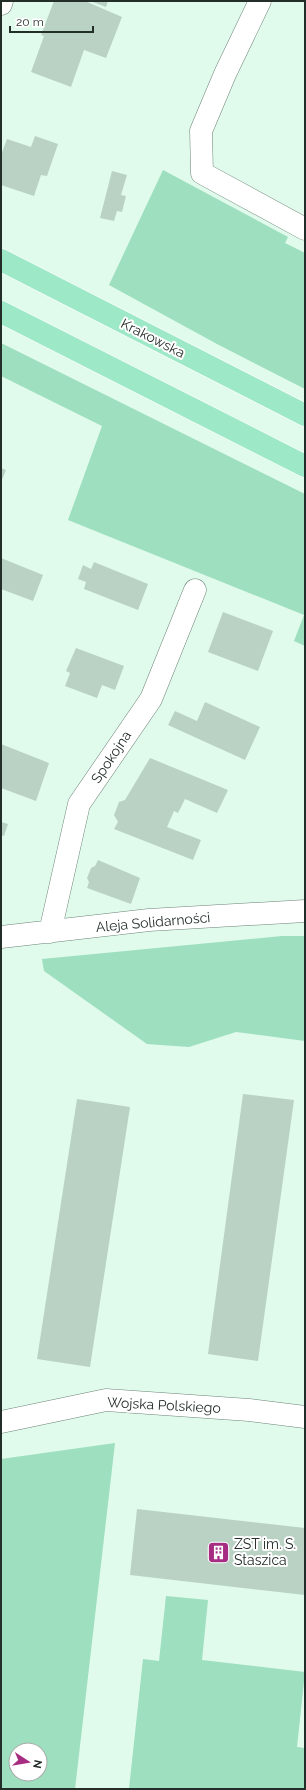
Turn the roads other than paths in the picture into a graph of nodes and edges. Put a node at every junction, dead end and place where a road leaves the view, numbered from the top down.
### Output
1 (2, 1) edge
2 (260, 1) edge
3 (1, 4) edge
4 (305, 229) edge
5 (1, 260) edge
6 (1, 312) edge
7 (305, 415) edge
8 (305, 466) edge
9 (195, 590) dead end
10 (305, 911) edge
11 (50, 932) junction
12 (1, 937) edge
13 (305, 1417) edge
14 (1, 1422) edge

1 - 3 street
2 - 4 street
5 - 7 main road, Krakowska
6 - 8 main road
9 - 11 street, Spokojna
10 - 11 street, Aleja Solidarności
11 - 12 street, Aleja Solidarności
13 - 14 street, Wojska Polskiego

